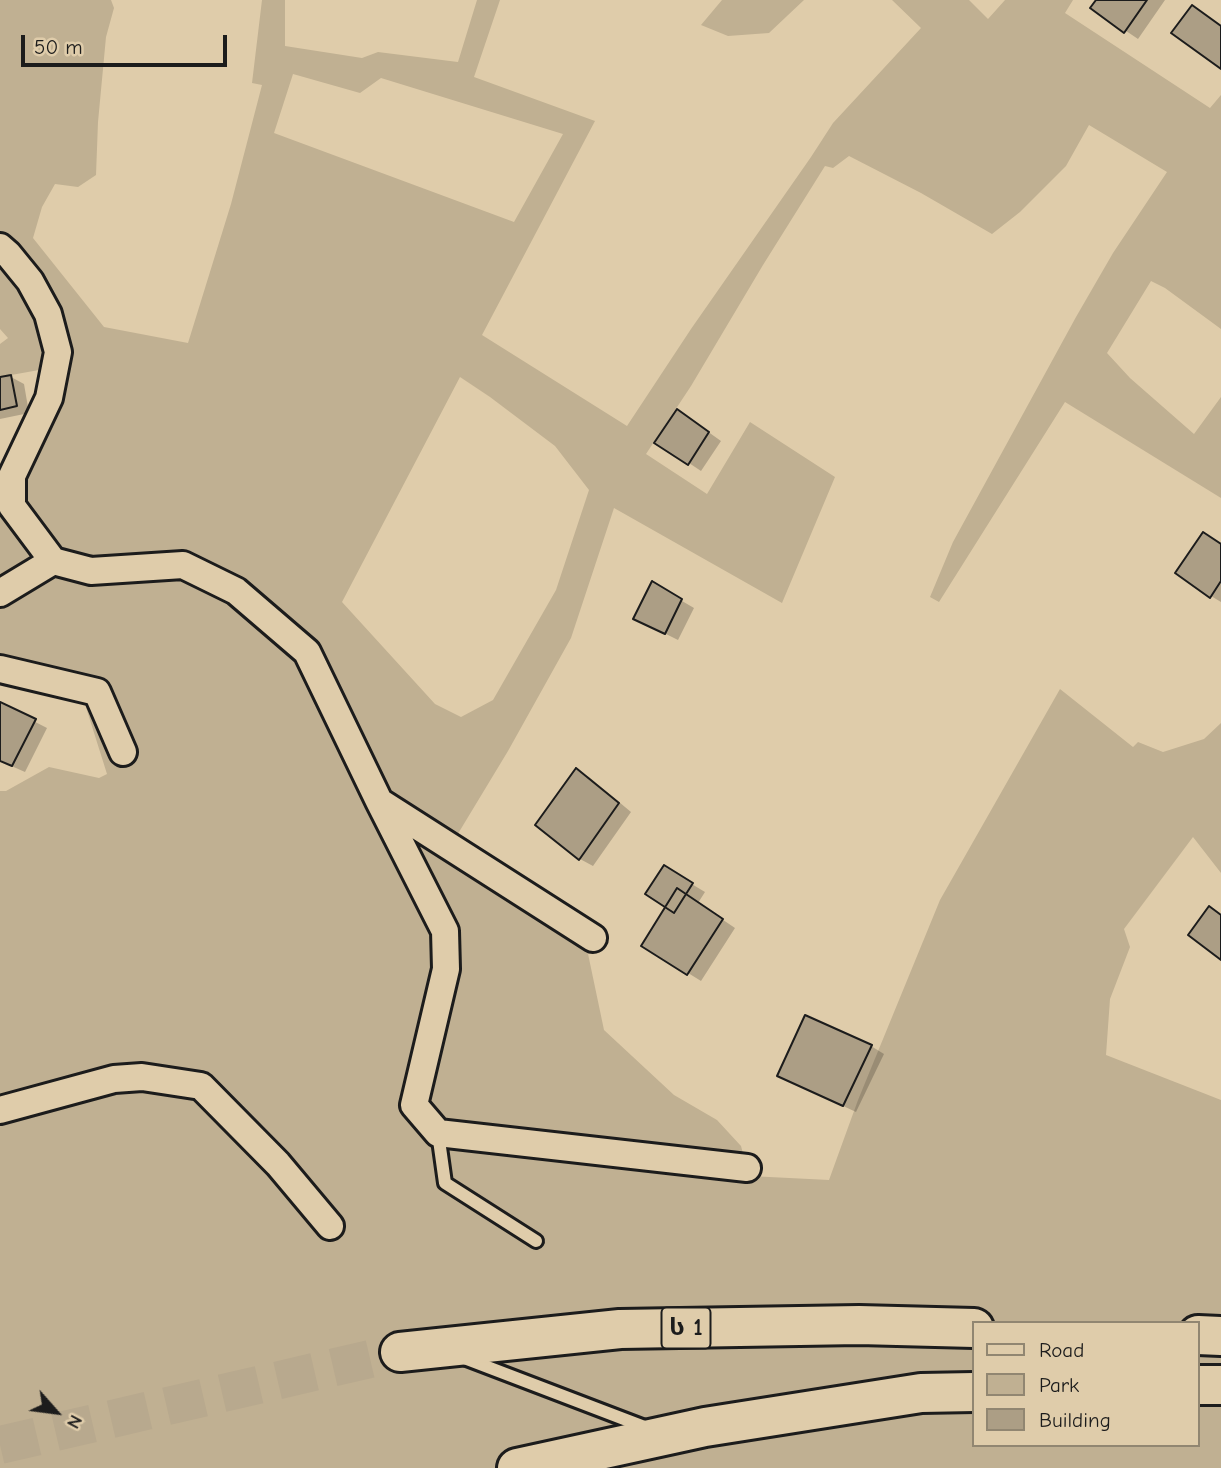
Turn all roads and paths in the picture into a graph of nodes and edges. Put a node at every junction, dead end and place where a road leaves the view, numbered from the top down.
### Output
1 (0, 247) edge
2 (53, 561) junction
3 (0, 593) edge
4 (0, 669) edge
5 (123, 752) dead end
6 (379, 802) junction
7 (593, 938) dead end
8 (0, 1110) edge
9 (438, 1133) junction
10 (747, 1168) dead end
11 (330, 1226) dead end
12 (536, 1241) dead end
13 (972, 1328) edge
14 (1200, 1335) edge
15 (1221, 1336) edge
16 (438, 1348) junction
17 (400, 1352) tunnel mouth
18 (1200, 1385) edge
19 (1221, 1385) edge
20 (972, 1392) edge
21 (667, 1435) junction
22 (517, 1468) edge

1 - 2 street
2 - 3 street
2 - 6 street
4 - 5 street
6 - 7 street
6 - 9 street
8 - 11 street
9 - 10 street
9 - 12 lane
13 - 16 highway, ს 1
14 - 15 highway
16 - 17 highway, ს 1
16 - 21 lane
18 - 19 highway
20 - 21 highway
21 - 22 highway

